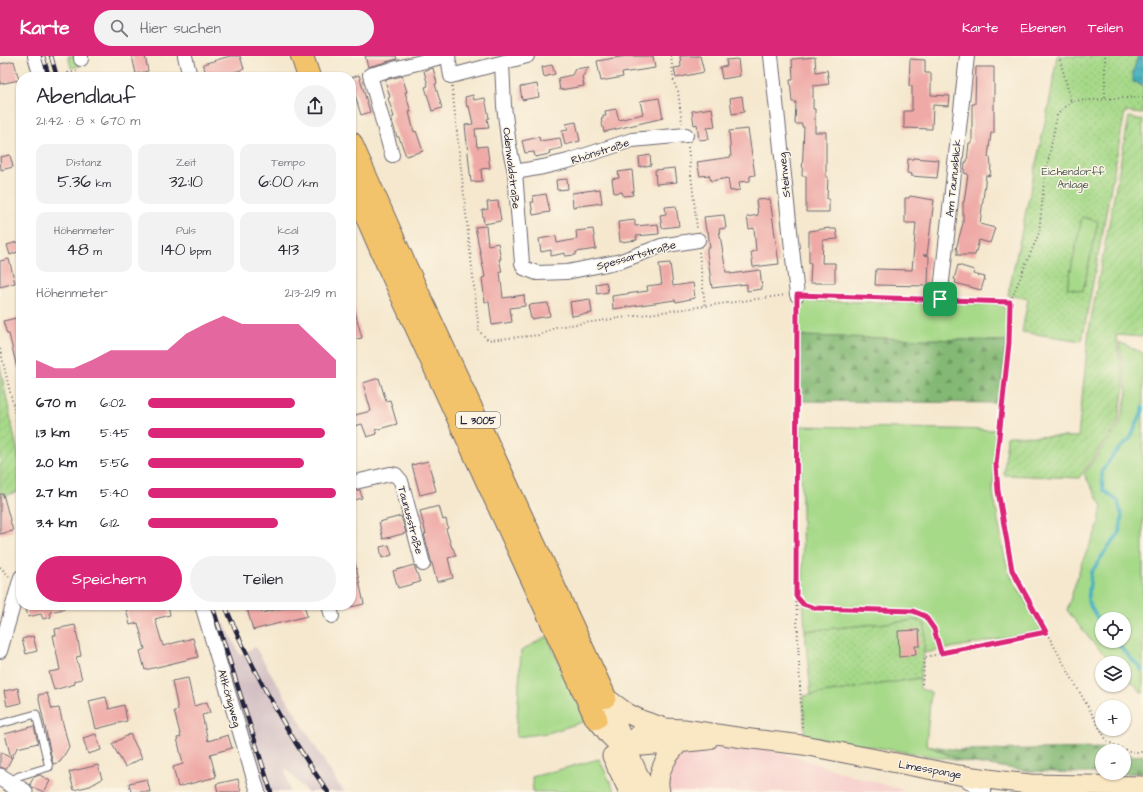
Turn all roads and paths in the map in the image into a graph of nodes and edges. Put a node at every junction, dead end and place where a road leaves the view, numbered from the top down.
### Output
1 (35, 56) edge
2 (185, 56) edge
3 (302, 56) edge
4 (317, 56) edge
5 (447, 56) edge
6 (527, 56) edge
7 (671, 56) edge
8 (771, 56) edge
9 (967, 56) edge
10 (1059, 56) edge
11 (1105, 56) edge
12 (502, 63) junction
13 (40, 72) edge
14 (189, 72) edge
15 (307, 72) edge
16 (323, 72) edge
17 (451, 76) junction
18 (1143, 97) edge
19 (1105, 100) junction
20 (1071, 101) junction
21 (686, 135) junction
22 (356, 154) edge
23 (392, 155) dead end
24 (515, 172) junction
25 (356, 192) edge
26 (698, 240) junction
27 (527, 270) joint
28 (797, 295) junction
29 (940, 299) junction
30 (1010, 302) junction
31 (705, 306) junction
32 (0, 349) edge
33 (16, 418) edge
34 (356, 482) edge
35 (423, 564) dead end
36 (16, 595) edge
37 (796, 596) junction
38 (203, 610) edge
39 (1046, 632) junction
40 (0, 651) edge
41 (941, 653) junction
42 (922, 684) dead end
43 (605, 697) junction
44 (596, 718) junction
45 (0, 724) edge
46 (665, 728) junction
47 (743, 738) junction
48 (680, 742) junction
49 (803, 745) junction
50 (625, 746) junction
51 (1143, 752) edge
52 (617, 768) junction
53 (959, 775) junction
54 (11, 784) edge
55 (1143, 786) edge
56 (1022, 788) edge
57 (258, 792) edge
58 (629, 792) edge
59 (646, 792) edge
60 (660, 792) edge
61 (984, 792) edge

1 - 13 street
2 - 14 street
3 - 15 highway
4 - 16 highway
5 - 17 street
5 - 23 street
6 - 12 street
7 - 21 path
8 - 28 street, Steinweg
9 - 29 street, Am Taunusblick
10 - 20 path
11 - 19 path
12 - 17 street
12 - 24 street, Odenwaldstraße
17 - 31 path
18 - 19 path
19 - 20 path
20 - 30 path
21 - 24 street, Rhönstraße
21 - 26 path
22 - 43 highway, L 3005
24 - 27 street, Odenwaldstraße
25 - 44 highway, L 3005
26 - 27 street, Spessartstraße
26 - 31 path
28 - 29 path
28 - 31 path
28 - 37 path
29 - 30 path
30 - 39 path
32 - 33 path
34 - 35 street, Taunusstraße
36 - 40 street
37 - 41 path
37 - 49 path
38 - 57 street, Altkönigweg
39 - 41 path
39 - 51 path
41 - 42 path
43 - 46 main road
43 - 50 main road, L 3005
44 - 50 main road
44 - 52 main road, L 3005
45 - 54 lane
46 - 47 main road
46 - 50 main road
47 - 48 main road
47 - 49 main road, Limesspange
48 - 50 main road
48 - 60 main road
49 - 53 main road, Limesspange
50 - 52 main road
50 - 59 main road, L 3005
52 - 58 main road, L 3005
53 - 56 main road, Limesspange
53 - 61 street
55 - 56 main road, Limesspange

